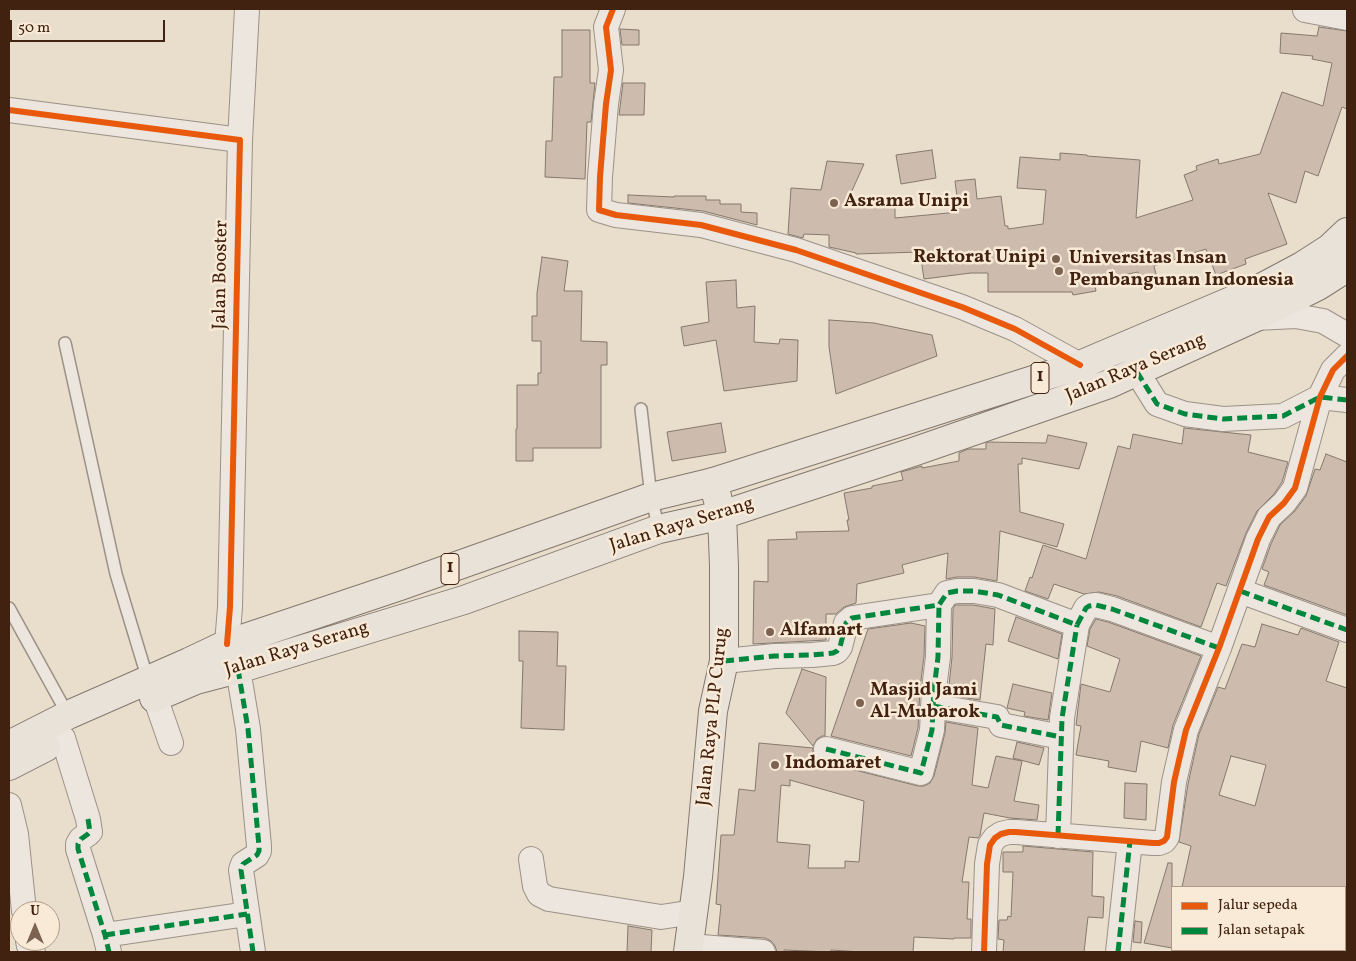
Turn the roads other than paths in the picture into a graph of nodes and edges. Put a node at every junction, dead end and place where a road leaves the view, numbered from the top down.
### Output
1 (247, 9) edge
2 (612, 9) edge
3 (1305, 10) edge
4 (1347, 18) edge
5 (9, 110) edge
6 (240, 140) junction
7 (1347, 232) edge
8 (1347, 265) edge
9 (1254, 318) junction
10 (1347, 334) edge
11 (65, 343) dead end
12 (1347, 356) edge
13 (1080, 365) junction
14 (1137, 372) junction
15 (1320, 396) junction
16 (1347, 400) edge
17 (642, 408) dead end
18 (713, 482) junction
19 (651, 496) junction
20 (722, 515) junction
21 (659, 529) junction
22 (1240, 591) junction
23 (939, 606) junction
24 (9, 608) edge
25 (230, 608) junction
26 (1078, 625) junction
27 (1347, 630) edge
28 (256, 634) junction
29 (227, 644) junction
30 (1219, 648) junction
31 (724, 661) junction
32 (238, 669) junction
33 (151, 689) junction
34 (933, 706) junction
35 (65, 727) junction
36 (1061, 737) junction
37 (171, 743) dead end
38 (9, 745) edge
39 (826, 749) dead end
40 (9, 766) edge
41 (9, 805) edge
42 (1058, 836) junction
43 (1130, 841) junction
44 (532, 859) dead end
45 (23, 901) edge
46 (694, 912) junction
47 (247, 914) junction
48 (107, 943) edge
49 (689, 949) edge
50 (253, 952) edge
51 (763, 952) edge
52 (984, 952) edge
53 (1118, 952) edge

1 - 6 street, Jalan Booster
2 - 13 street
3 - 4 street
5 - 6 street
6 - 25 street, Jalan Booster
7 - 13 main road, Jalan Raya Serang / 1
8 - 9 main road, Jalan Raya Serang / 1
9 - 10 street
9 - 14 main road, Jalan Raya Serang / 1
11 - 33 lane
12 - 15 street
13 - 18 main road, Jalan Raya Serang / 1
14 - 15 street
14 - 20 main road, Jalan Raya Serang / 1
15 - 16 street
15 - 22 street
17 - 19 lane
18 - 19 main road, Jalan Raya Serang / 1
18 - 20 main road, Jalan Raya PLP Curug
19 - 21 lane
19 - 28 main road, Jalan Raya Serang / 1
20 - 21 main road, Jalan Raya Serang / 1
20 - 31 main road, Jalan Raya PLP Curug
21 - 32 main road, Jalan Raya Serang / 1
22 - 27 street
22 - 30 street
23 - 26 street
23 - 31 street
23 - 34 street
24 - 35 lane
25 - 28 street
25 - 29 street, Jalan Booster
26 - 30 street
26 - 36 street
28 - 29 main road, Jalan Raya Serang / 1
29 - 33 main road, Jalan Raya Serang / 1
30 - 43 street
31 - 46 main road, Jalan Raya PLP Curug
32 - 33 main road, Jalan Raya Serang / 1
32 - 47 street
33 - 35 main road, Jalan Raya Serang / 1
33 - 37 street
34 - 36 street
34 - 39 street
35 - 38 main road, Jalan Raya Serang / 1
35 - 40 main road, Jalan Raya Serang / 1
35 - 48 street
36 - 42 street
41 - 45 street
42 - 43 street
42 - 52 street
43 - 53 street
44 - 46 street
46 - 49 main road, Jalan Raya PLP Curug
47 - 48 street
47 - 50 street
49 - 51 street

